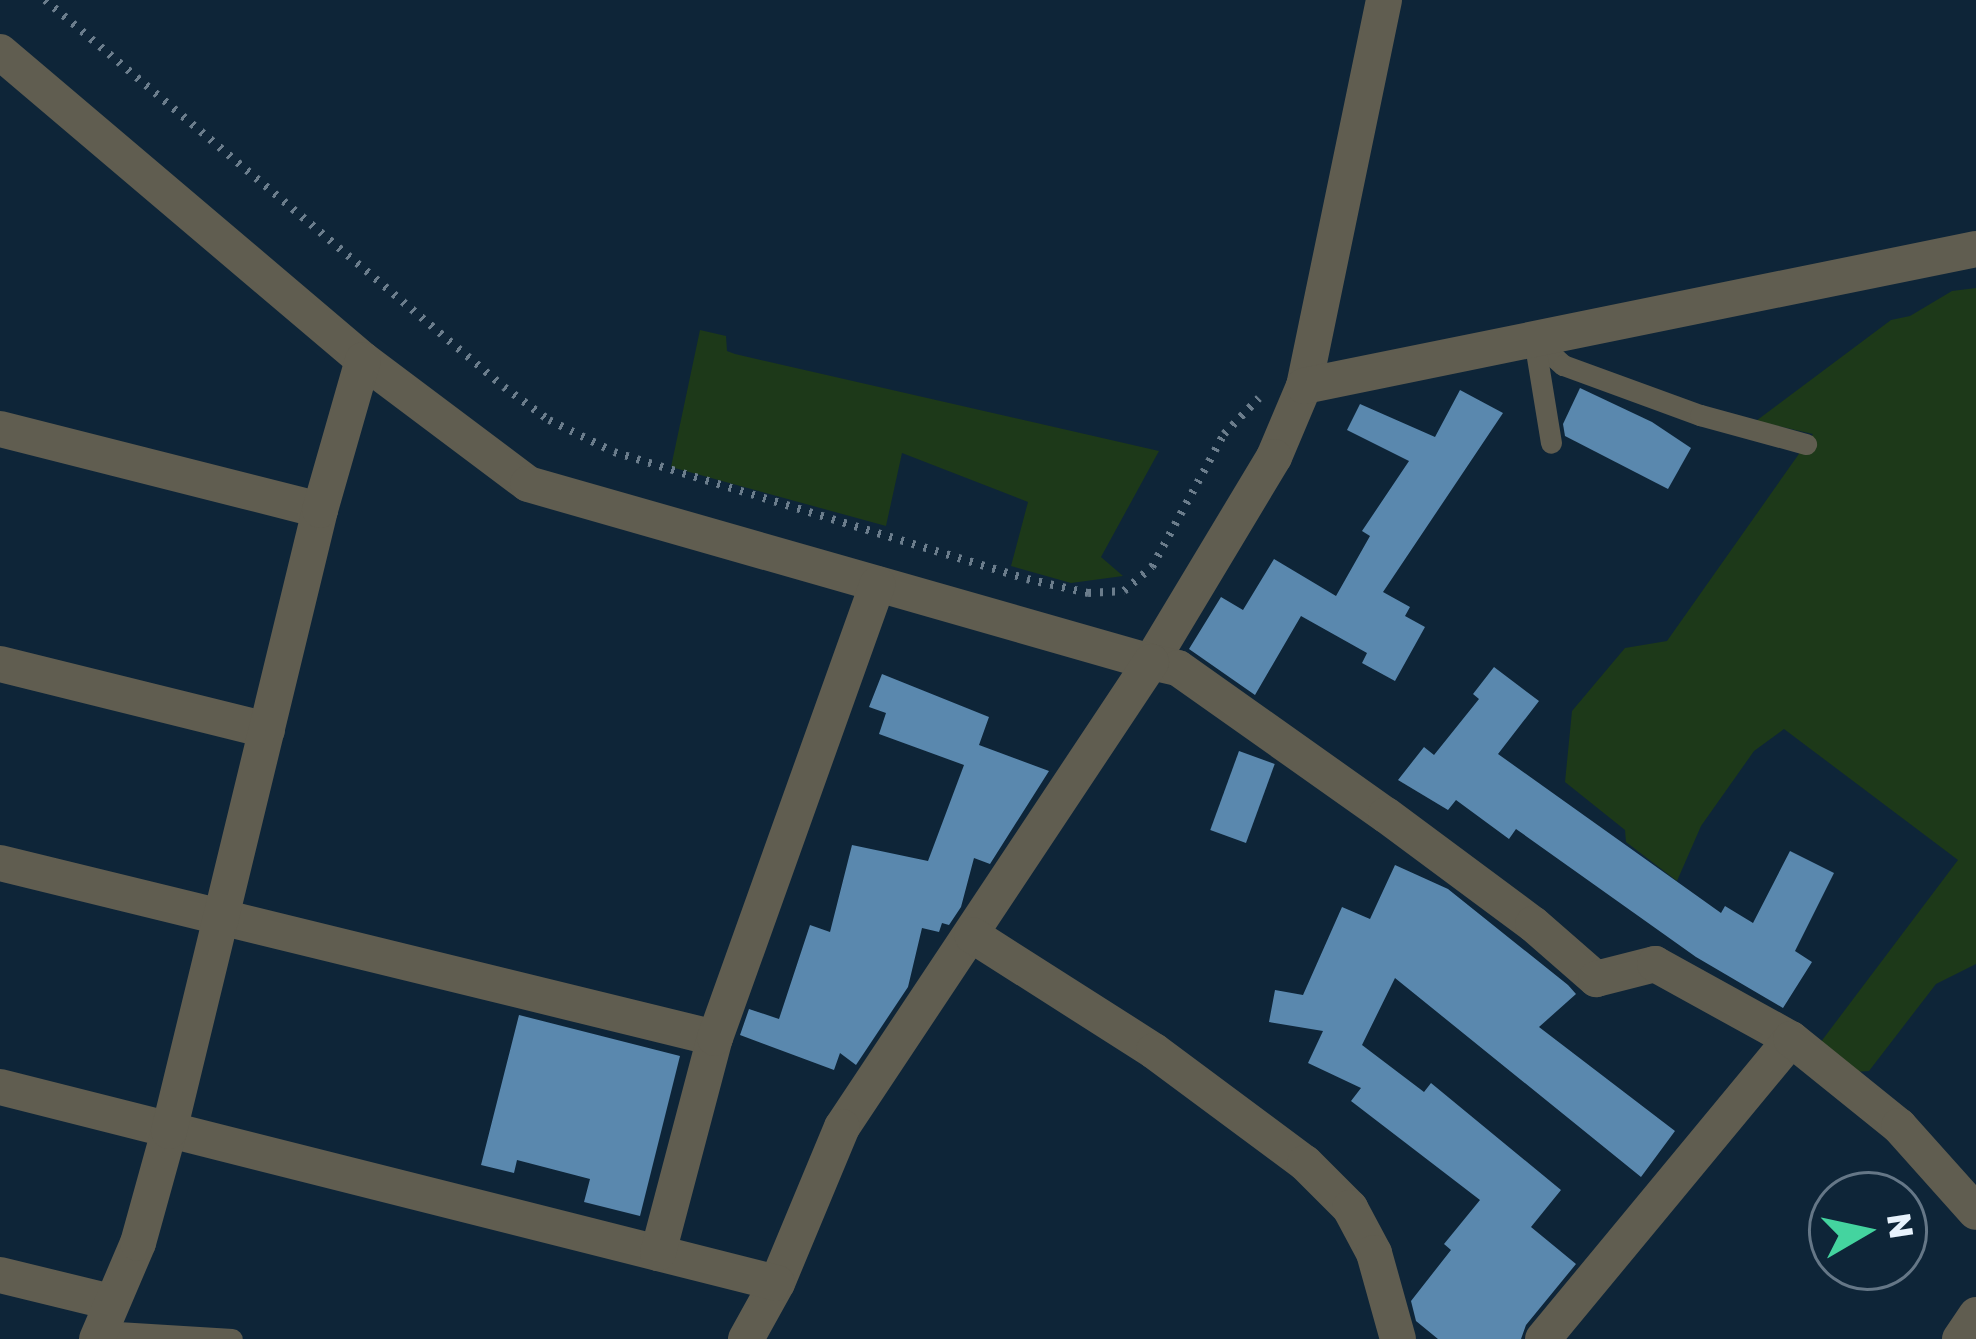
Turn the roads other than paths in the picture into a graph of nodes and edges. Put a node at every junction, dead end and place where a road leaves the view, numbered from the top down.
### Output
1 (1384, 0) edge
2 (0, 52) edge
3 (1976, 249) edge
4 (1534, 339) junction
5 (363, 359) junction
6 (1304, 386) junction
7 (0, 429) edge
8 (1551, 443) dead end
9 (1806, 444) dead end
10 (320, 510) junction
11 (878, 584) junction
12 (1150, 662) junction
13 (0, 664) edge
14 (267, 730) junction
15 (0, 863) edge
16 (219, 920) junction
17 (972, 935) junction
18 (715, 1038) junction
19 (1791, 1039) junction
20 (0, 1088) edge
21 (169, 1131) junction
22 (1976, 1212) edge
23 (658, 1253) junction
24 (0, 1275) edge
25 (777, 1283) junction
26 (1976, 1315) edge
27 (103, 1324) edge
28 (232, 1339) edge
29 (746, 1339) edge
30 (1398, 1339) edge
31 (1543, 1339) edge
32 (1960, 1339) edge

1 - 6 street
2 - 5 street
3 - 4 street
4 - 6 street
4 - 8 lane
4 - 9 lane
5 - 10 street
5 - 11 street
6 - 12 street
7 - 10 street
10 - 14 street
11 - 12 street
11 - 18 street
12 - 17 street
12 - 19 street
13 - 14 street
14 - 16 street
15 - 16 street
16 - 18 street
16 - 21 street
17 - 25 street
17 - 30 street
18 - 23 street
19 - 22 street
19 - 31 street
20 - 21 street
21 - 23 street
21 - 27 street
23 - 25 street
24 - 27 street
25 - 29 street
26 - 32 street
27 - 28 lane

